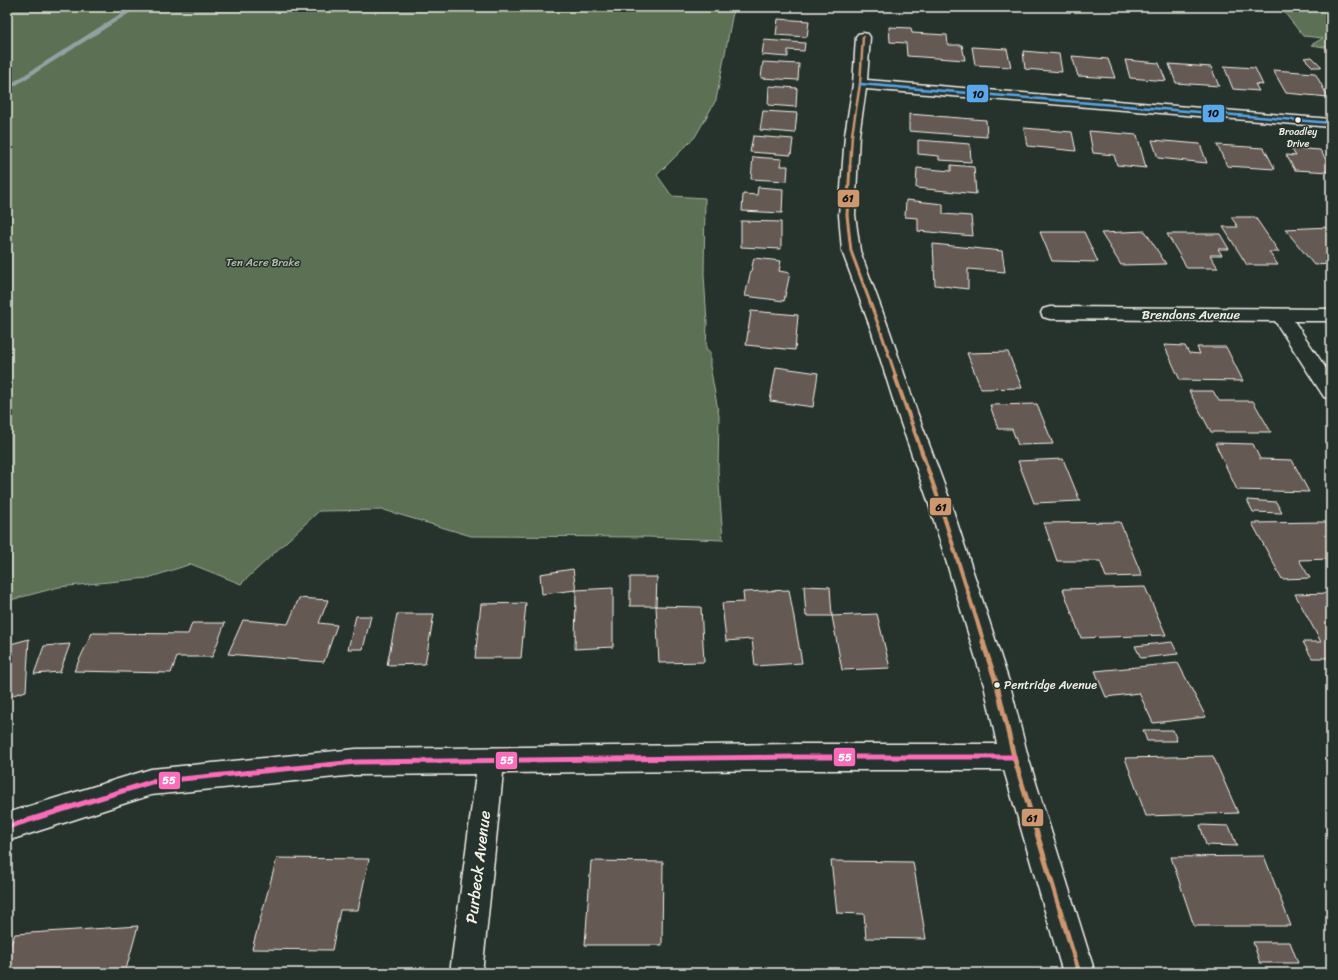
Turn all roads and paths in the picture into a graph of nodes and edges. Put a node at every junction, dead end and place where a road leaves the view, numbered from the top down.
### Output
1 (863, 37) dead end
2 (860, 84) junction
3 (1331, 124) edge
4 (1050, 313) dead end
5 (1281, 315) junction
6 (1331, 316) edge
7 (1331, 392) edge
8 (1014, 757) junction
9 (490, 762) junction
10 (7, 827) edge
11 (466, 973) edge
12 (1079, 973) edge

1 - 2 street
2 - 3 street
2 - 8 street
4 - 5 street, Brendons Avenue
5 - 6 street, Brendons Avenue
5 - 7 street
8 - 9 street
8 - 12 street
9 - 10 street
9 - 11 street, Purbeck Avenue

